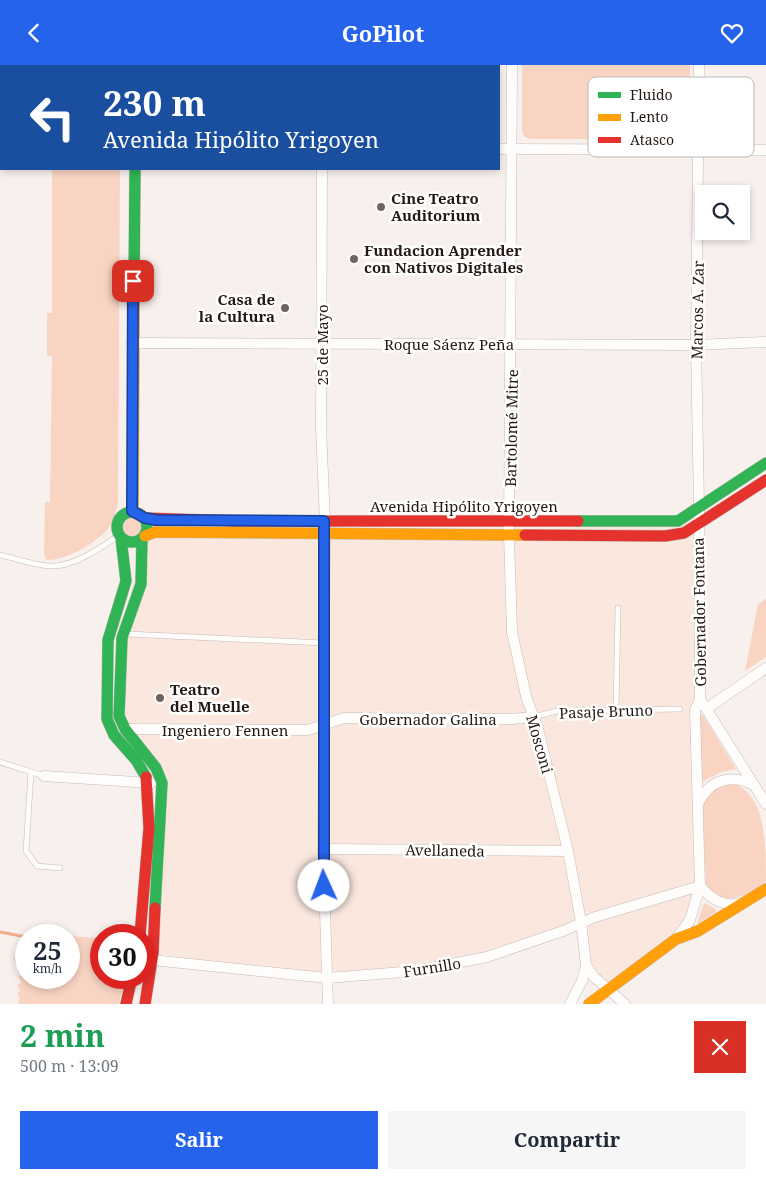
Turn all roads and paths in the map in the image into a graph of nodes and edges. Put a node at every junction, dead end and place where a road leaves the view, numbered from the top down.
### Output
1 (512, 65) edge
2 (511, 148) junction
3 (588, 148) edge
4 (500, 149) edge
5 (699, 157) edge
6 (135, 170) edge
7 (322, 170) edge
8 (766, 342) edge
9 (132, 343) junction
10 (322, 343) junction
11 (511, 344) junction
12 (696, 345) junction
13 (766, 463) edge
14 (766, 480) edge
15 (699, 506) junction
16 (132, 511) junction
17 (145, 518) junction
18 (324, 521) junction
19 (510, 521) junction
20 (698, 524) junction
21 (324, 534) junction
22 (509, 535) junction
23 (120, 537) junction
24 (144, 537) junction
25 (0, 555) edge
26 (618, 607) dead end
27 (124, 633) junction
28 (324, 643) junction
29 (766, 668) edge
30 (700, 699) junction
31 (680, 709) dead end
32 (706, 709) junction
33 (616, 710) junction
34 (533, 717) junction
35 (324, 727) junction
36 (125, 729) junction
37 (0, 762) edge
38 (31, 772) junction
39 (44, 776) joint
40 (147, 783) junction
41 (162, 783) junction
42 (754, 786) junction
43 (766, 804) edge
44 (697, 806) junction
45 (323, 849) junction
46 (568, 851) junction
47 (60, 868) dead end
48 (700, 886) junction
49 (766, 889) edge
50 (743, 904) junction
51 (581, 922) junction
52 (141, 924) edge
53 (154, 924) edge
54 (676, 939) junction
55 (155, 960) edge
56 (586, 965) junction
57 (327, 978) junction
58 (129, 989) edge
59 (147, 989) edge
60 (610, 990) junction
61 (126, 1004) edge
62 (145, 1004) edge
63 (328, 1004) edge
64 (570, 1004) edge
65 (589, 1004) edge
66 (626, 1004) edge

1 - 2 street, Bartolomé Mitre
2 - 3 street
2 - 4 street
2 - 11 street, Bartolomé Mitre
5 - 12 street, Marcos A. Zar
6 - 9 main road
7 - 10 street, 25 de Mayo
8 - 12 street, Roque Sáenz Peña
9 - 10 street, Roque Sáenz Peña
9 - 16 main road
10 - 11 street, Roque Sáenz Peña
10 - 18 street, 25 de Mayo
11 - 12 street, Roque Sáenz Peña
11 - 19 street, Bartolomé Mitre
12 - 15 street, Marcos A. Zar
13 - 15 main road, Avenida Hipólito Yrigoyen
14 - 20 main road, Avenida Hipólito Yrigoyen
15 - 19 main road, Avenida Hipólito Yrigoyen
15 - 20 street, Marcos A. Zar
16 - 17 main road
16 - 23 main road
17 - 18 main road, Avenida Hipólito Yrigoyen
17 - 24 main road
18 - 19 main road, Avenida Hipólito Yrigoyen
18 - 21 street, 25 de Mayo
19 - 22 street, Mosconi
20 - 22 main road, Avenida Hipólito Yrigoyen
20 - 30 street, Gobernador Fontana
21 - 22 main road, Avenida Hipólito Yrigoyen
21 - 24 main road, Avenida Hipólito Yrigoyen
21 - 28 street, 25 de Mayo
22 - 34 street, Mosconi
23 - 24 main road
23 - 25 lane
23 - 40 main road
24 - 27 main road
26 - 33 lane
27 - 28 lane
27 - 36 main road
28 - 35 street, 25 de Mayo
29 - 32 street
30 - 32 street, Gobernador Fontana
30 - 44 street, Gobernador Fontana
31 - 33 lane, Pasaje Bruno
32 - 42 street, Gobernador Fontana
33 - 34 lane, Pasaje Bruno
34 - 35 street, Gobernador Galina
34 - 46 street, Mosconi
35 - 36 street, Ingeniero Fennen
35 - 45 street, 25 de Mayo
36 - 41 main road
37 - 38 lane
38 - 39 lane
38 - 47 lane
39 - 40 street
40 - 41 street
40 - 52 main road
41 - 53 main road
42 - 43 street, Gobernador Fontana
42 - 44 street
44 - 48 street, Gobernador Fontana
45 - 46 street, Avellaneda
45 - 57 street, 25 de Mayo
46 - 51 street, Mosconi
48 - 50 street
48 - 51 street, Furnillo
48 - 54 street, Gobernador Fontana
49 - 50 main road
50 - 54 main road
51 - 56 street, Mosconi
51 - 57 street, Furnillo
54 - 60 main road
55 - 57 street, Furnillo
56 - 60 street
56 - 64 street, Mosconi
57 - 63 street, 25 de Mayo
58 - 61 main road
59 - 62 main road
60 - 65 main road
60 - 66 street

